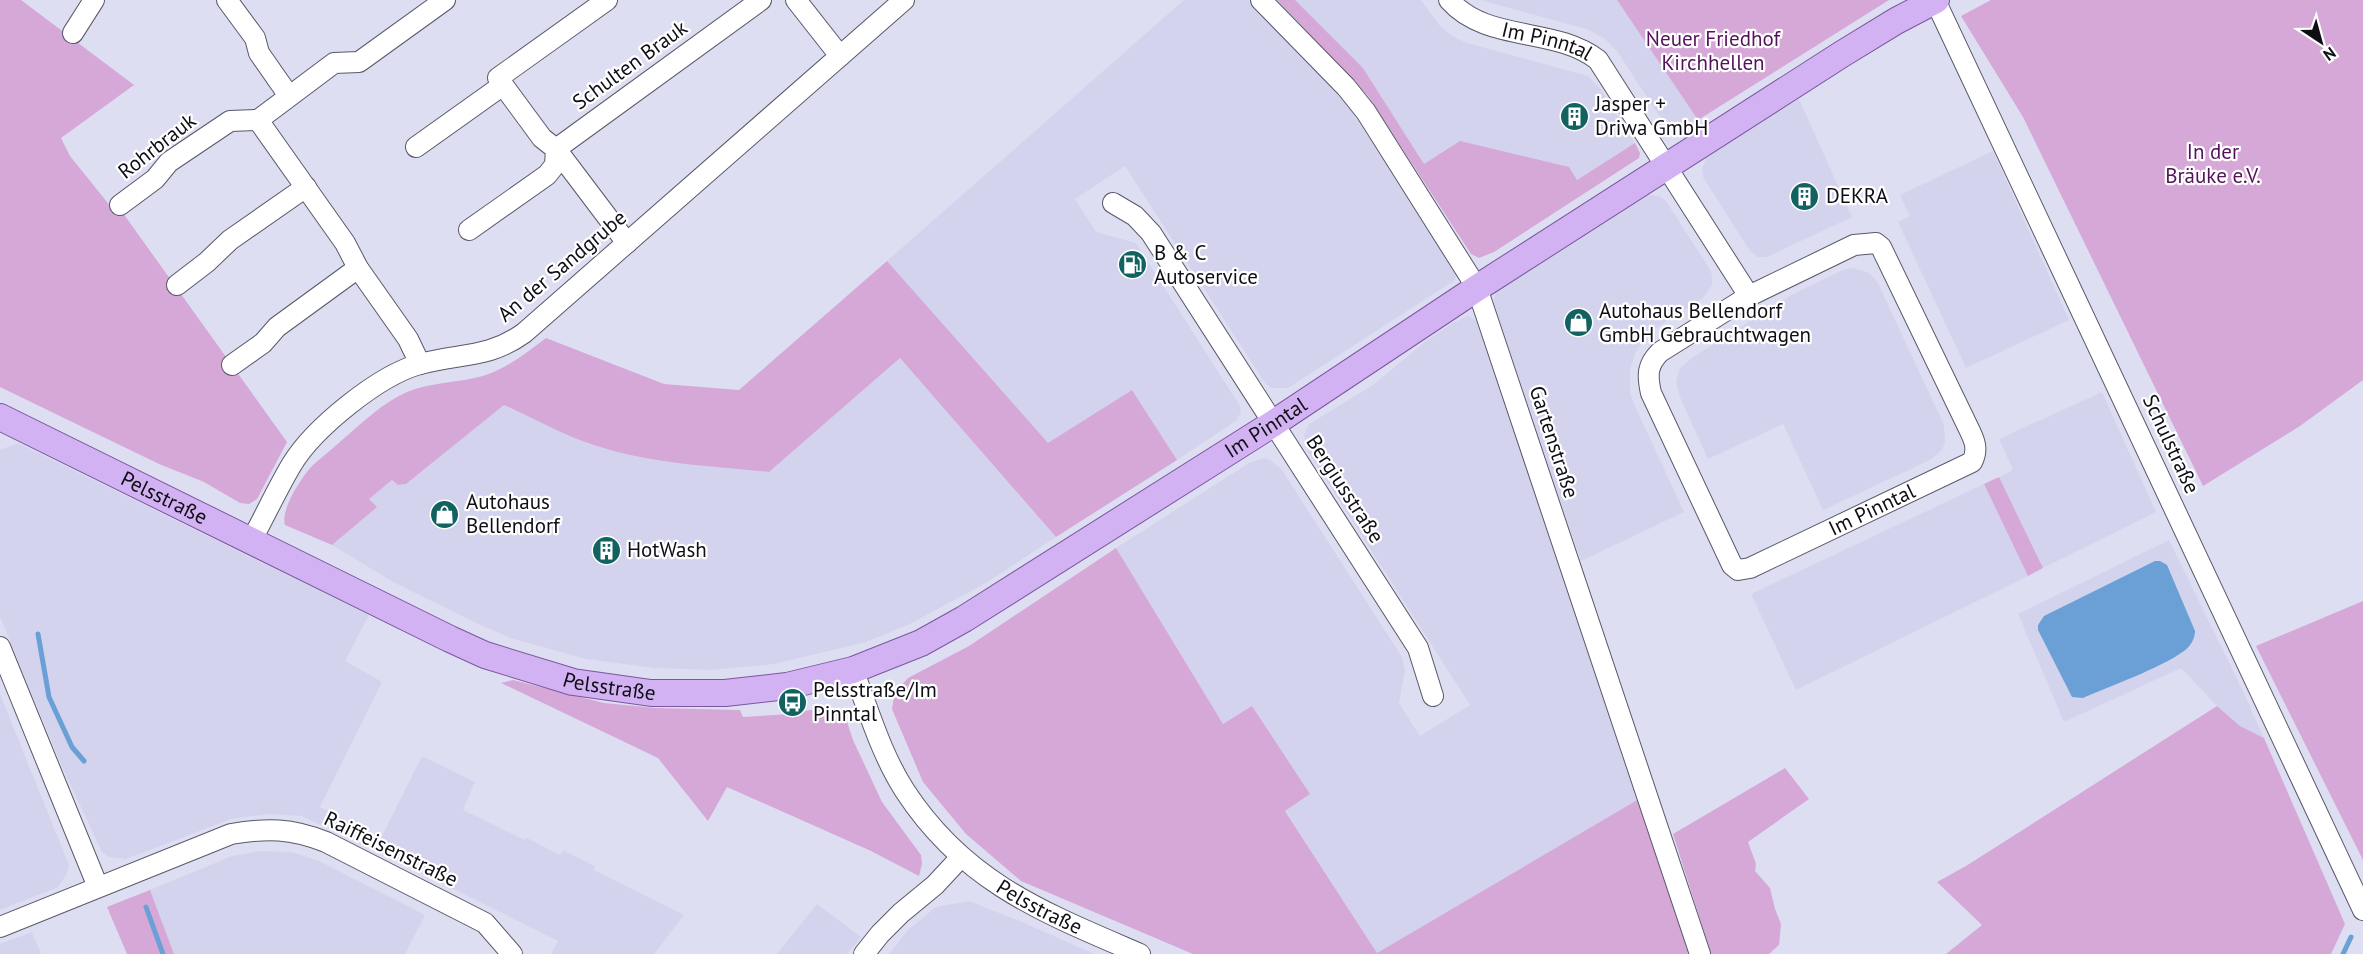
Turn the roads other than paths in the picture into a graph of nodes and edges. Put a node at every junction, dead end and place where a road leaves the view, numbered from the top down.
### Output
1 (94, 0) edge
2 (227, 0) edge
3 (445, 0) edge
4 (607, 0) edge
5 (761, 0) edge
6 (796, 0) edge
7 (904, 0) edge
8 (1261, 0) edge
9 (1449, 0) edge
10 (1935, 0) edge
11 (424, 6) edge
12 (73, 33) dead end
13 (840, 56) junction
14 (503, 85) junction
15 (289, 96) junction
16 (258, 120) junction
17 (416, 147) dead end
18 (556, 149) junction
19 (1667, 166) junction
20 (306, 187) junction
21 (1113, 203) dead end
22 (120, 205) dead end
23 (469, 230) dead end
24 (627, 243) junction
25 (358, 268) junction
26 (177, 285) dead end
27 (1477, 288) junction
28 (1749, 296) junction
29 (420, 364) junction
30 (232, 365) dead end
31 (0, 417) edge
32 (1274, 423) junction
33 (251, 541) junction
34 (0, 647) edge
35 (853, 670) junction
36 (1433, 696) dead end
37 (961, 856) junction
38 (98, 887) junction
39 (2363, 910) edge
40 (0, 927) edge
41 (512, 954) edge
42 (864, 954) edge
43 (1140, 954) edge
44 (1700, 954) edge

1 - 12 street
2 - 15 street
3 - 11 street
4 - 14 street
5 - 18 street, Schulten Brauk
6 - 13 street
7 - 13 street, An der Sandgrube
8 - 27 street, Gartenstraße
9 - 19 street, Im Pinntal
10 - 19 main road, Im Pinntal
10 - 39 street, Schulstraße
11 - 15 street
13 - 24 street, An der Sandgrube
14 - 17 street
14 - 18 street
15 - 16 street
16 - 20 street
16 - 22 street, Rohrbrauk
18 - 23 street
18 - 24 street
19 - 27 main road, Im Pinntal
19 - 28 street, Im Pinntal
20 - 25 street
20 - 26 street
21 - 32 street, Bergiusstraße
24 - 29 street, An der Sandgrube
25 - 29 street
25 - 30 street
27 - 32 main road, Im Pinntal
27 - 44 street, Gartenstraße
28 - 28 street, Im Pinntal
29 - 33 street, An der Sandgrube
31 - 33 main road, Pelsstraße
32 - 35 main road, Im Pinntal
32 - 36 street, Bergiusstraße
33 - 35 main road, Pelsstraße
34 - 38 street
35 - 37 street, Pelsstraße
37 - 42 street
37 - 43 street, Pelsstraße
38 - 40 street, Raiffeisenstraße
38 - 41 street, Raiffeisenstraße

